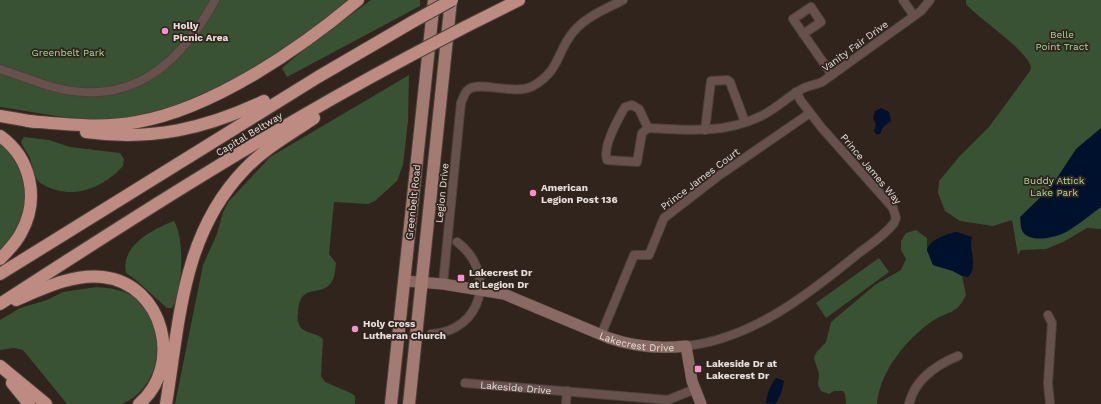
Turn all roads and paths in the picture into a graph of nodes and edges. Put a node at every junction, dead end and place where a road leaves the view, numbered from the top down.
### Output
1 (215, 0) edge
2 (358, 0) edge
3 (434, 0) edge
4 (452, 0) edge
5 (519, 0) edge
6 (623, 0) edge
7 (903, 0) edge
8 (930, 0) edge
9 (914, 16) junction
10 (803, 34) junction
11 (0, 69) edge
12 (378, 73) junction
13 (832, 75) junction
14 (318, 76) junction
15 (796, 92) junction
16 (810, 113) junction
17 (0, 116) edge
18 (28, 121) junction
19 (745, 122) junction
20 (648, 128) junction
21 (706, 130) junction
22 (0, 136) edge
23 (891, 227) joint
24 (456, 242) dead end
25 (0, 259) edge
26 (0, 274) edge
27 (405, 281) junction
28 (423, 282) junction
29 (442, 284) junction
30 (480, 289) junction
31 (0, 305) edge
32 (1048, 315) dead end
33 (431, 334) dead end
34 (601, 335) junction
35 (686, 346) junction
36 (958, 356) dead end
37 (0, 367) edge
38 (465, 383) dead end
39 (567, 390) junction
40 (695, 390) junction
41 (29, 404) edge
42 (46, 404) edge
43 (139, 404) edge
44 (166, 404) edge
45 (391, 404) edge
46 (409, 404) edge
47 (566, 404) edge
48 (701, 404) edge
49 (909, 404) edge
50 (1050, 404) edge

1 - 11 street
2 - 18 highway
3 - 27 main road, Greenbelt Road
4 - 14 highway, Capital Beltway, bridge
4 - 28 main road, Greenbelt Road
5 - 12 highway, Capital Beltway, bridge
6 - 29 street, Legion Drive
7 - 9 street
8 - 9 street, Vanity Fair Drive
9 - 13 street, Vanity Fair Drive
10 - 10 street
10 - 13 street
12 - 31 highway, Capital Beltway
12 - 44 highway
13 - 15 street, Vanity Fair Drive
14 - 18 highway
14 - 26 highway, Capital Beltway
15 - 16 street
15 - 19 street, Vanity Fair Drive
16 - 23 street, Prince James Way
16 - 34 street, Prince James Court
17 - 18 highway
19 - 21 street, Vanity Fair Drive
19 - 21 street
20 - 20 street
20 - 21 street, Vanity Fair Drive
22 - 25 highway
23 - 35 street, Lakecrest Drive
24 - 30 street
27 - 28 street, Lakecrest Drive
27 - 45 main road, Greenbelt Road
28 - 29 street, Lakecrest Drive
28 - 46 main road, Greenbelt Road
29 - 30 street, Lakecrest Drive
30 - 33 street
30 - 34 street, Lakecrest Drive
31 - 43 highway
32 - 50 street
34 - 35 street, Lakecrest Drive
35 - 40 street
36 - 49 street
37 - 41 highway
37 - 42 highway
38 - 39 street, Lakeside Drive
39 - 40 street, Lakeside Drive
39 - 47 street
40 - 48 street

